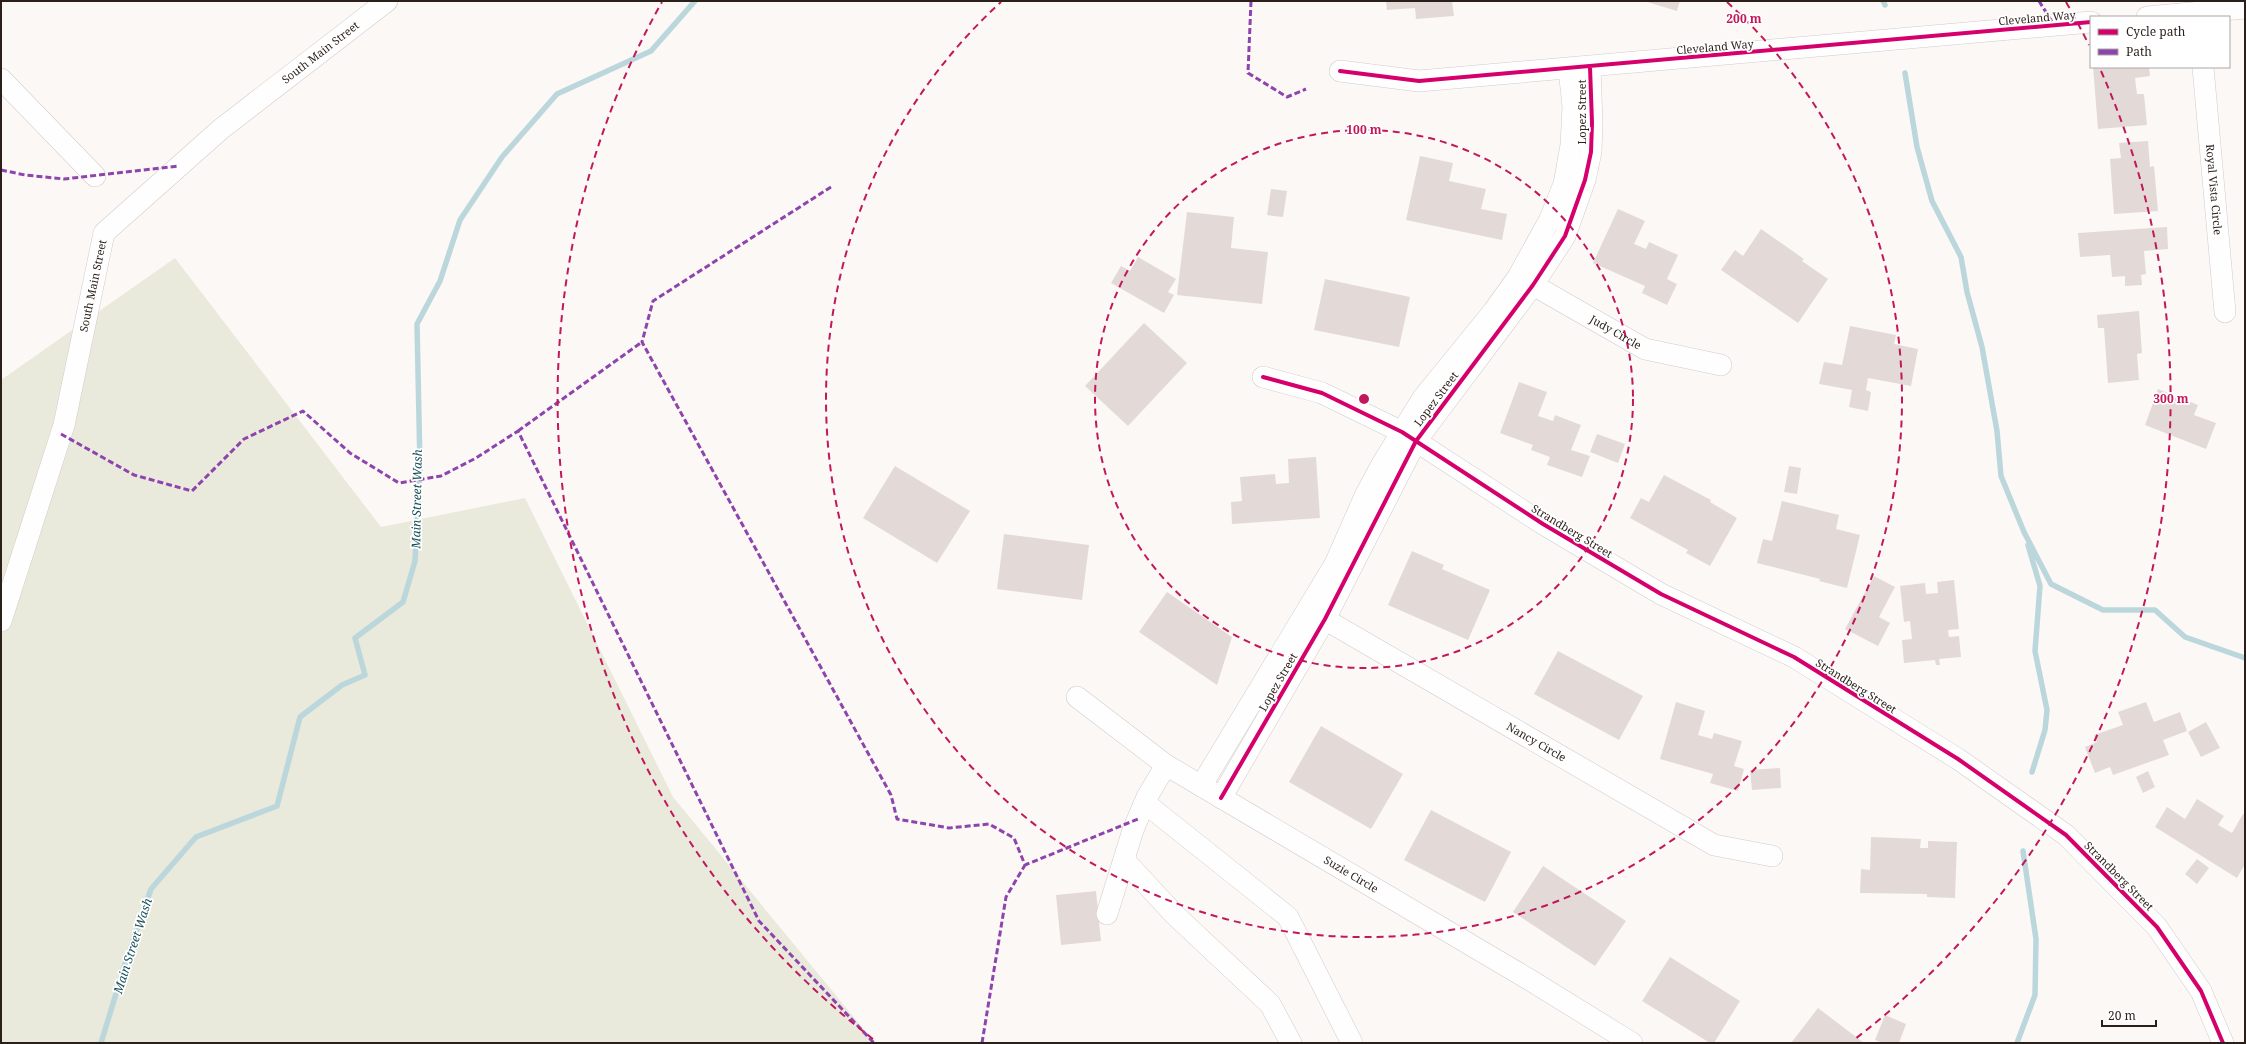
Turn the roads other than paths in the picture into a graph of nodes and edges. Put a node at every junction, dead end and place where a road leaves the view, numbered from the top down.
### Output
1 (387, 1) edge
2 (2245, 8) edge
3 (2198, 15) edge
4 (2173, 16) edge
5 (2090, 22) edge
6 (1590, 67) junction
7 (2203, 68) edge
8 (1569, 69) junction
9 (1340, 71) dead end
10 (1, 79) edge
11 (95, 176) dead end
12 (1526, 281) junction
13 (2226, 312) dead end
14 (1721, 365) dead end
15 (1263, 377) dead end
16 (1409, 437) junction
17 (1317, 615) junction
18 (1, 621) edge
19 (1076, 697) dead end
20 (1166, 765) junction
21 (1201, 786) junction
22 (1221, 798) junction
23 (1145, 803) junction
24 (1772, 856) dead end
25 (1124, 860) junction
26 (1107, 914) dead end
27 (1291, 1043) edge
28 (1352, 1043) edge
29 (1632, 1043) edge
30 (2223, 1043) edge

1 - 18 street, South Main Street
2 - 3 street
3 - 4 street
5 - 6 street, Cleveland Way
6 - 8 street, Cleveland Way
6 - 12 street, Lopez Street
7 - 13 street, Royal Vista Circle
8 - 9 street, Cleveland Way
8 - 12 street, Lopez Street
10 - 11 street
12 - 14 street, Judy Circle
12 - 16 street, Lopez Street
15 - 16 street, Strandberg Street
16 - 17 street, Lopez Street
16 - 30 street, Strandberg Street
17 - 21 street, Lopez Street
17 - 22 street, Lopez Street
17 - 24 street, Nancy Circle
19 - 20 street, Suzie Circle
20 - 21 street, Suzie Circle
20 - 23 street
21 - 22 street, Suzie Circle
22 - 29 street, Suzie Circle
23 - 25 street
23 - 28 street
25 - 26 street
25 - 27 street

